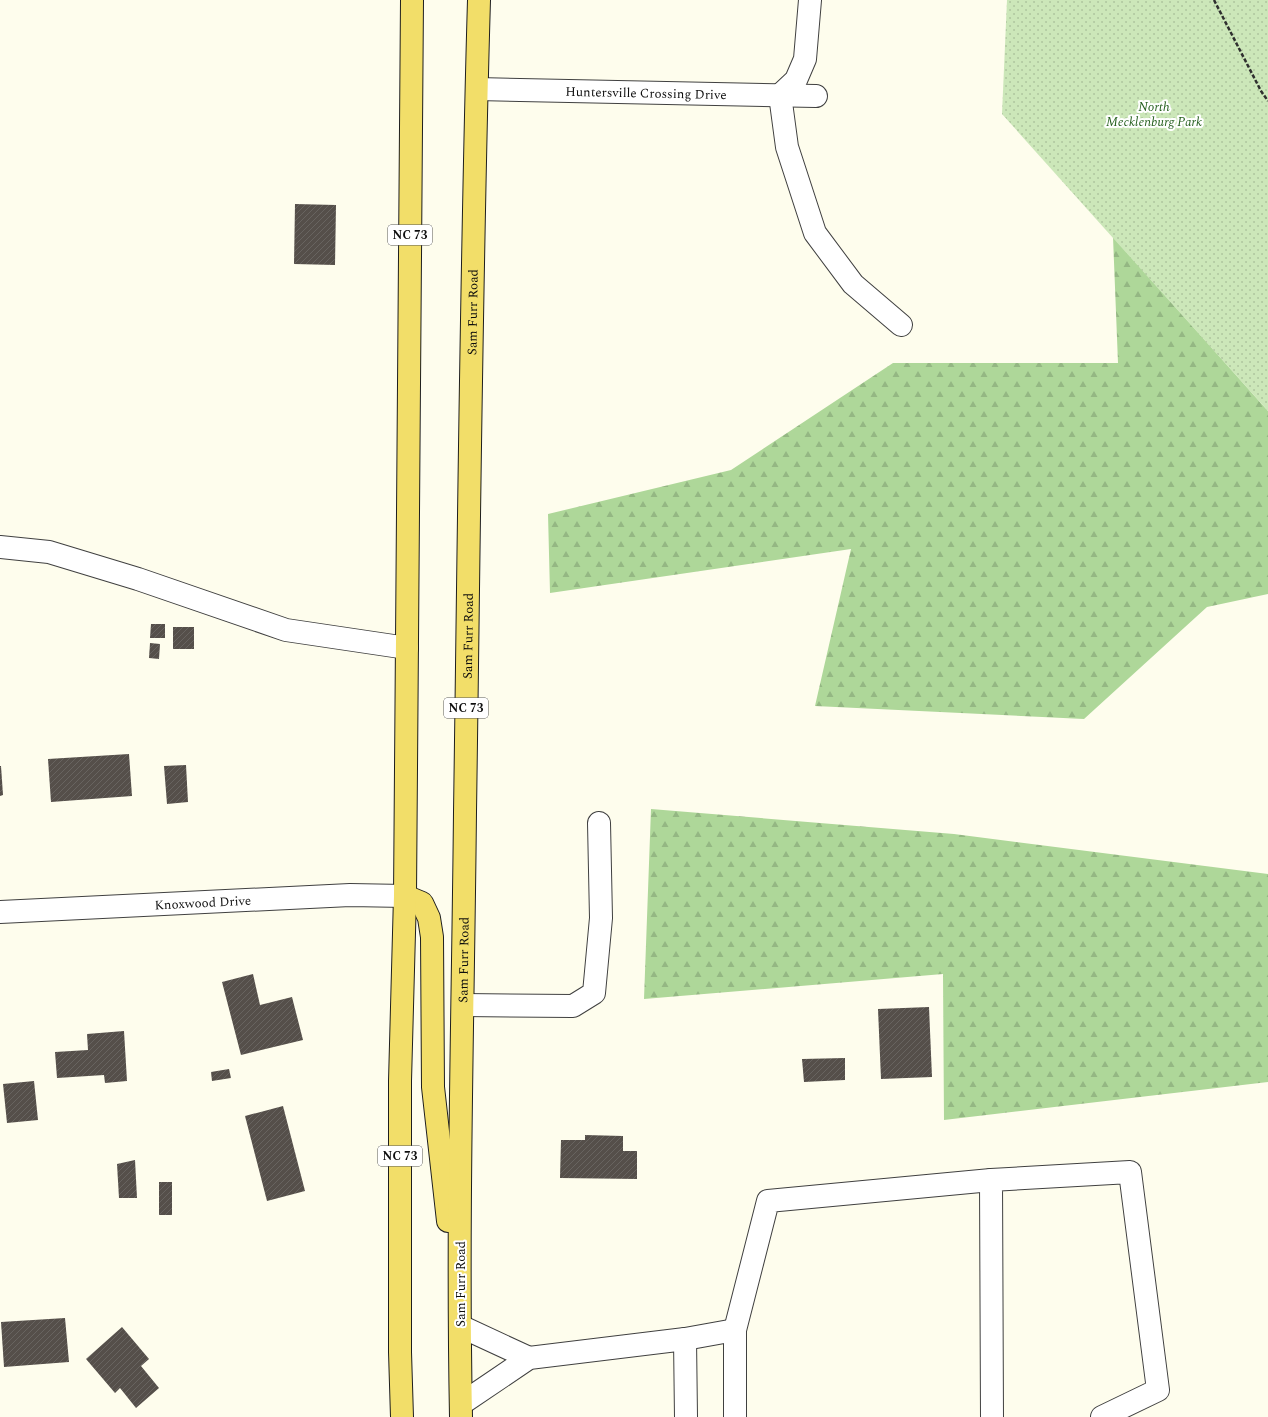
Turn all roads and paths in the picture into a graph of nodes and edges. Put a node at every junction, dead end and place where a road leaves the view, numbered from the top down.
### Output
1 (412, 0) edge
2 (479, 0) edge
3 (810, 0) edge
4 (1214, 0) edge
5 (477, 89) junction
6 (780, 95) junction
7 (816, 96) dead end
8 (1268, 101) edge
9 (901, 325) dead end
10 (0, 548) edge
11 (407, 648) junction
12 (599, 823) dead end
13 (405, 896) junction
14 (0, 912) edge
15 (463, 1005) junction
16 (991, 1180) junction
17 (459, 1318) junction
18 (736, 1330) junction
19 (685, 1339) junction
20 (529, 1358) junction
21 (461, 1410) edge
22 (402, 1417) edge
23 (686, 1417) edge
24 (735, 1417) edge
25 (992, 1417) edge
26 (1102, 1417) edge

1 - 11 main road, NC 73
2 - 5 main road, Sam Furr Road / NC 73
3 - 6 street
4 - 8 path
5 - 6 street, Huntersville Crossing Drive
5 - 15 main road, Sam Furr Road / NC 73
6 - 7 street, Huntersville Crossing Drive
6 - 9 street
10 - 11 street
11 - 13 main road, NC 73
12 - 15 street
13 - 14 street, Knoxwood Drive
13 - 17 main road
13 - 22 main road, NC 73
15 - 17 main road, Sam Furr Road / NC 73
16 - 18 street
16 - 25 street
16 - 26 street
17 - 20 street
17 - 21 main road, Sam Furr Road / NC 73
18 - 19 street
18 - 24 street
19 - 20 street
19 - 23 street
20 - 21 street

